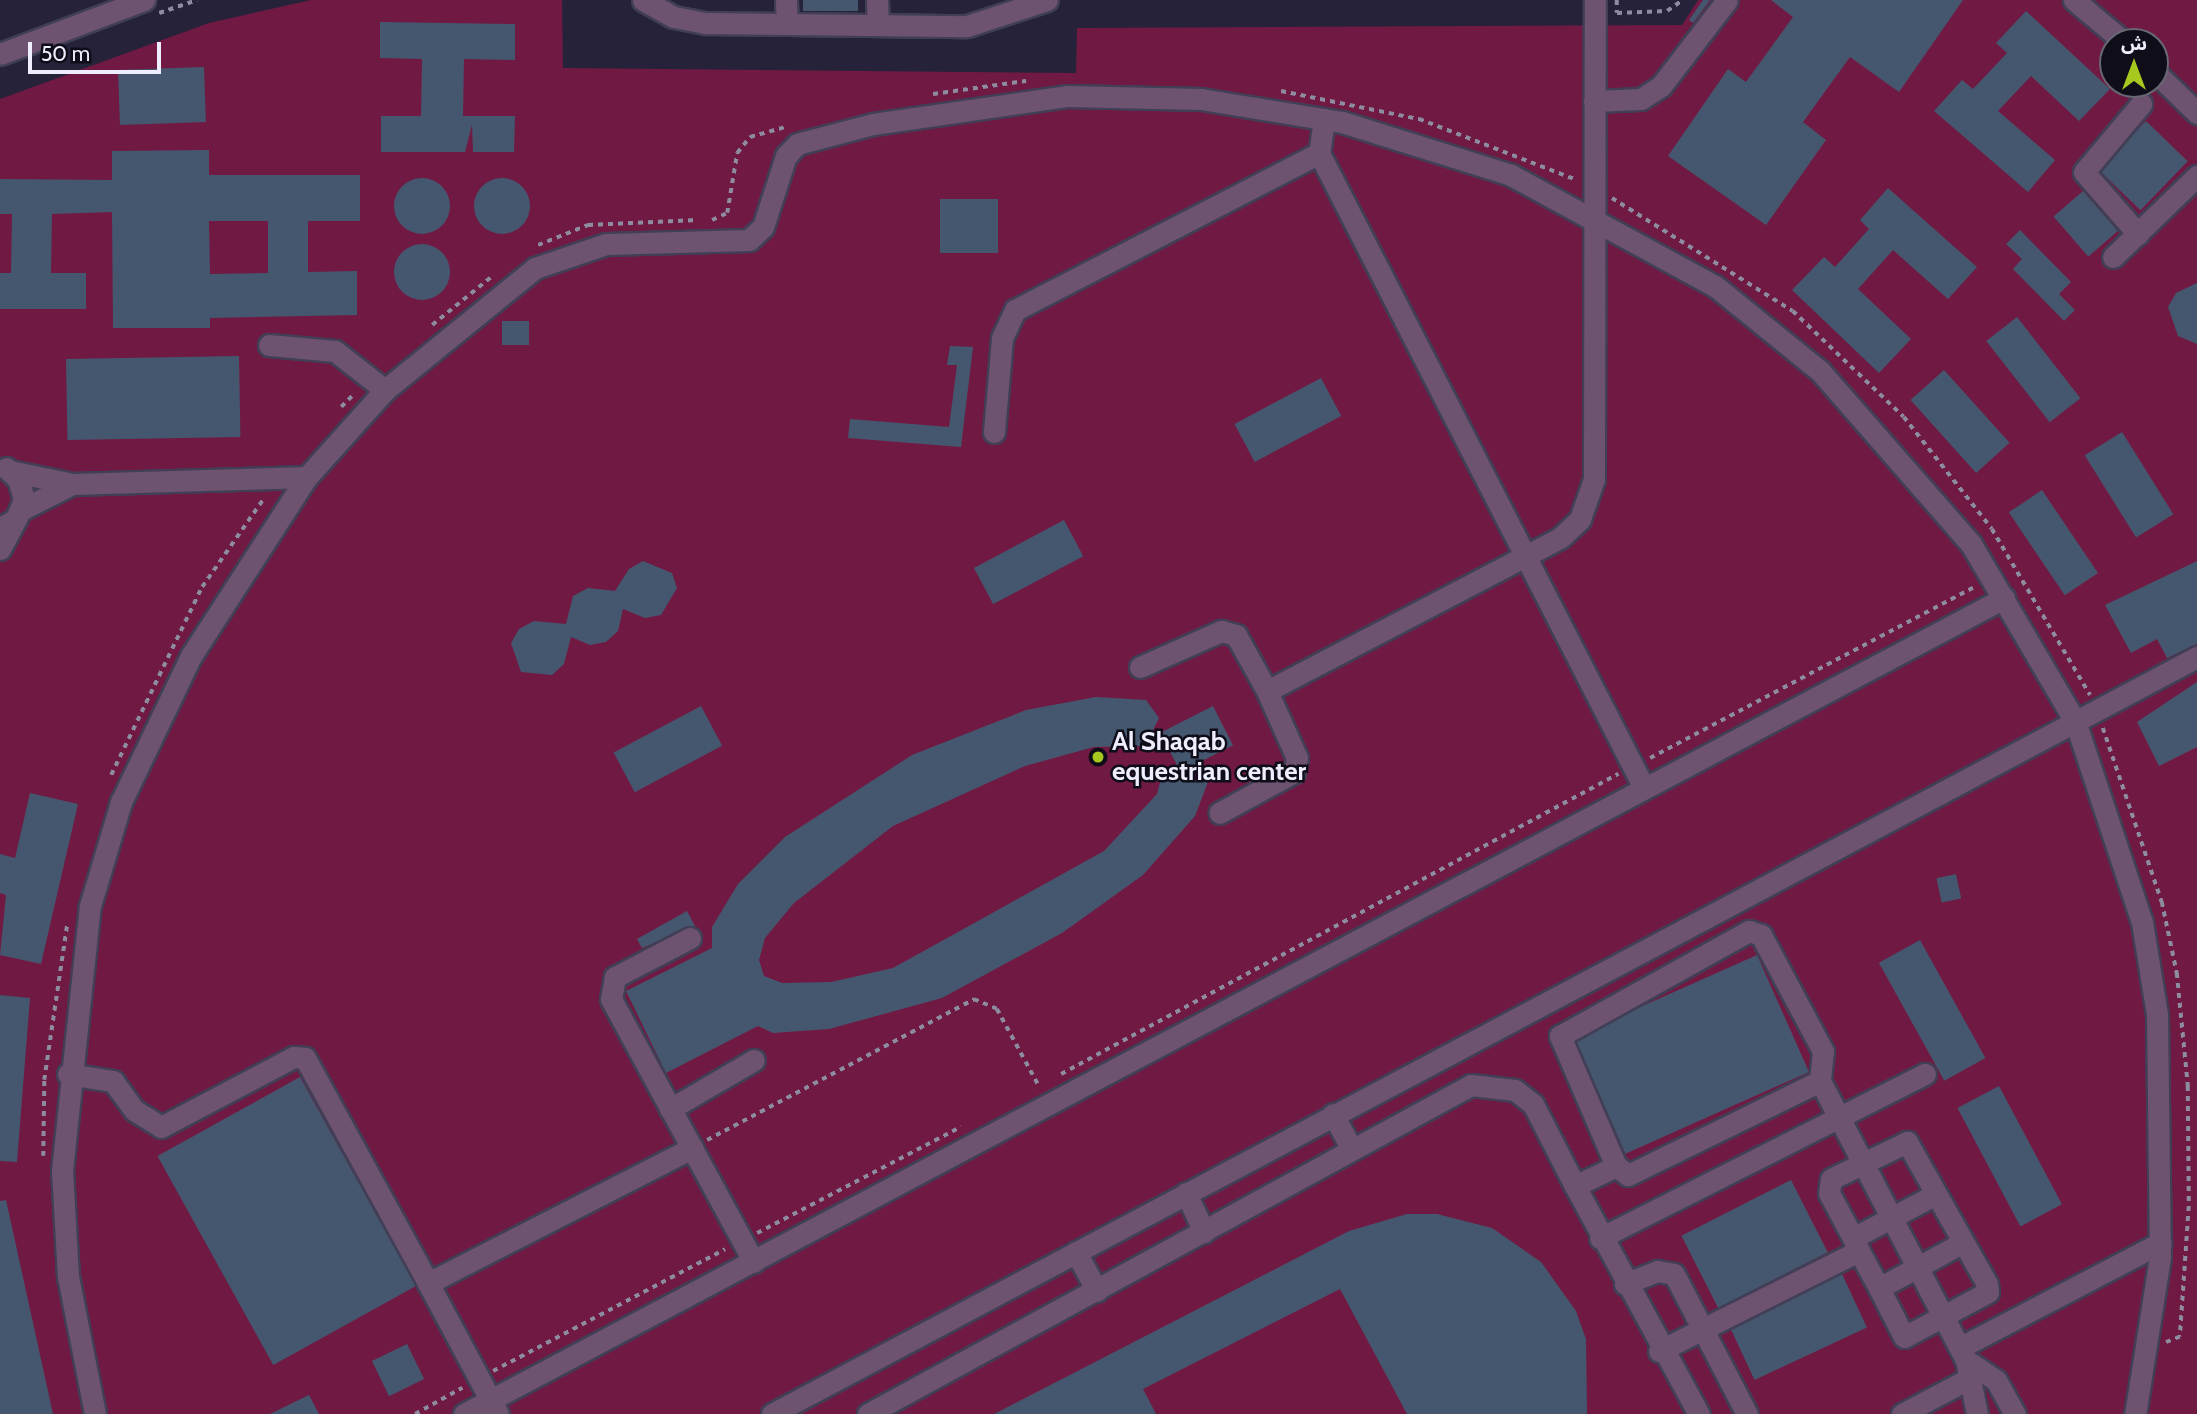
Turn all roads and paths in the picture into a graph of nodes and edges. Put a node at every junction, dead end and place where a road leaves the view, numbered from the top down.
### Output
1 (144, 0) edge
2 (643, 0) edge
3 (786, 0) edge
4 (877, 0) edge
5 (1047, 0) edge
6 (1595, 0) edge
7 (1616, 0) edge
8 (1683, 0) edge
9 (1727, 0) edge
10 (2074, 0) edge
11 (787, 24) junction
12 (878, 26) junction
13 (2107, 28) edge
14 (0, 54) edge
15 (1042, 81) dead end
16 (2169, 86) edge
17 (1268, 89) dead end
18 (926, 96) dead end
19 (1594, 101) junction
20 (2141, 104) dead end
21 (2197, 113) edge
22 (1324, 118) junction
23 (796, 125) dead end
24 (1319, 153) junction
25 (2197, 176) edge
26 (1594, 188) junction
27 (1594, 215) junction
28 (2138, 234) junction
29 (531, 250) dead end
30 (2113, 257) dead end
31 (498, 271) dead end
32 (429, 327) dead end
33 (269, 345) dead end
34 (379, 383) junction
35 (331, 419) dead end
36 (994, 432) dead end
37 (5, 468) edge
38 (307, 477) junction
39 (279, 478) junction
40 (72, 484) junction
41 (12, 519) edge
42 (0, 550) edge
43 (1521, 558) junction
44 (1992, 578) junction
45 (2004, 597) junction
46 (2197, 657) edge
47 (1140, 667) dead end
48 (1267, 691) junction
49 (2096, 710) junction
50 (2075, 721) junction
51 (1633, 767) junction
52 (1643, 786) junction
53 (107, 787) dead end
54 (1219, 813) dead end
55 (68, 919) dead end
56 (691, 938) dead end
57 (754, 1060) dead end
58 (68, 1074) junction
59 (1924, 1074) dead end
60 (1820, 1081) junction
61 (1039, 1086) junction
62 (1029, 1091) dead end
63 (670, 1109) junction
64 (1334, 1114) junction
65 (1839, 1116) junction
66 (972, 1121) dead end
67 (692, 1148) junction
68 (1352, 1149) junction
69 (42, 1161) dead end
70 (1863, 1162) junction
71 (1616, 1166) junction
72 (1575, 1186) junction
73 (1186, 1193) junction
74 (1936, 1194) junction
75 (1893, 1218) junction
76 (1204, 1232) junction
77 (1600, 1238) junction
78 (744, 1240) junction
79 (1962, 1243) junction
80 (2160, 1243) junction
81 (1856, 1244) junction
82 (1076, 1252) junction
83 (754, 1262) junction
84 (1918, 1265) junction
85 (428, 1283) junction
86 (1625, 1284) junction
87 (1879, 1288) junction
88 (1097, 1291) junction
89 (1947, 1317) junction
90 (1703, 1328) junction
91 (2146, 1342) junction
92 (1659, 1351) junction
93 (1970, 1364) junction
94 (479, 1378) junction
95 (494, 1407) edge
96 (94, 1414) edge
97 (415, 1414) edge
98 (464, 1414) edge
99 (772, 1414) edge
100 (868, 1414) edge
101 (1699, 1414) edge
102 (1747, 1414) edge
103 (1902, 1414) edge
104 (1977, 1414) edge
105 (2015, 1414) edge
106 (2135, 1414) edge

1 - 14 street
2 - 11 street
3 - 11 street
4 - 12 street
5 - 12 street
6 - 19 street
7 - 8 path
9 - 19 street
10 - 13 street
11 - 12 street
15 - 18 path
16 - 21 street
17 - 26 path
19 - 26 street
20 - 28 street
22 - 24 street
22 - 27 street
22 - 34 street
23 - 29 path
24 - 36 street
24 - 43 street
25 - 28 street
26 - 27 street
26 - 49 path
27 - 43 street
27 - 44 street
28 - 30 street
31 - 32 path
33 - 34 street
34 - 35 path
34 - 38 street
37 - 40 street
37 - 41 street
38 - 39 street
38 - 58 street
39 - 40 street
39 - 53 path
40 - 41 street
41 - 42 street
43 - 48 street
43 - 51 street
44 - 45 street
44 - 51 path
45 - 50 street
45 - 52 street
46 - 49 street
47 - 48 street
48 - 54 street
49 - 50 street
49 - 91 path
50 - 64 street
50 - 80 street
51 - 52 street
51 - 61 path
52 - 83 street
55 - 69 path
56 - 63 street
57 - 63 street
58 - 85 street
58 - 96 street
59 - 65 street
60 - 65 street
60 - 71 street
60 - 71 street
61 - 62 path
61 - 67 path
63 - 67 street
64 - 68 street
64 - 73 street
65 - 70 street
65 - 77 street
66 - 78 path
67 - 78 street
67 - 85 street
68 - 72 street
68 - 76 street
70 - 74 street
70 - 75 street
70 - 81 street
71 - 72 street
72 - 77 street
73 - 76 street
73 - 82 street
74 - 75 street
74 - 79 street
75 - 81 street
75 - 84 street
76 - 88 street
77 - 86 street
78 - 83 street
78 - 94 path
79 - 84 street
79 - 89 street
80 - 91 street
80 - 93 street
81 - 87 street
81 - 90 street
82 - 88 street
82 - 99 street
83 - 95 street
84 - 87 street
84 - 89 street
85 - 94 street
86 - 90 street
86 - 92 street
87 - 89 street
88 - 100 street
89 - 93 street
90 - 92 street
90 - 102 street
91 - 106 street
92 - 101 street
93 - 103 street
93 - 104 street
93 - 105 street
94 - 95 street
94 - 97 path
95 - 98 street

